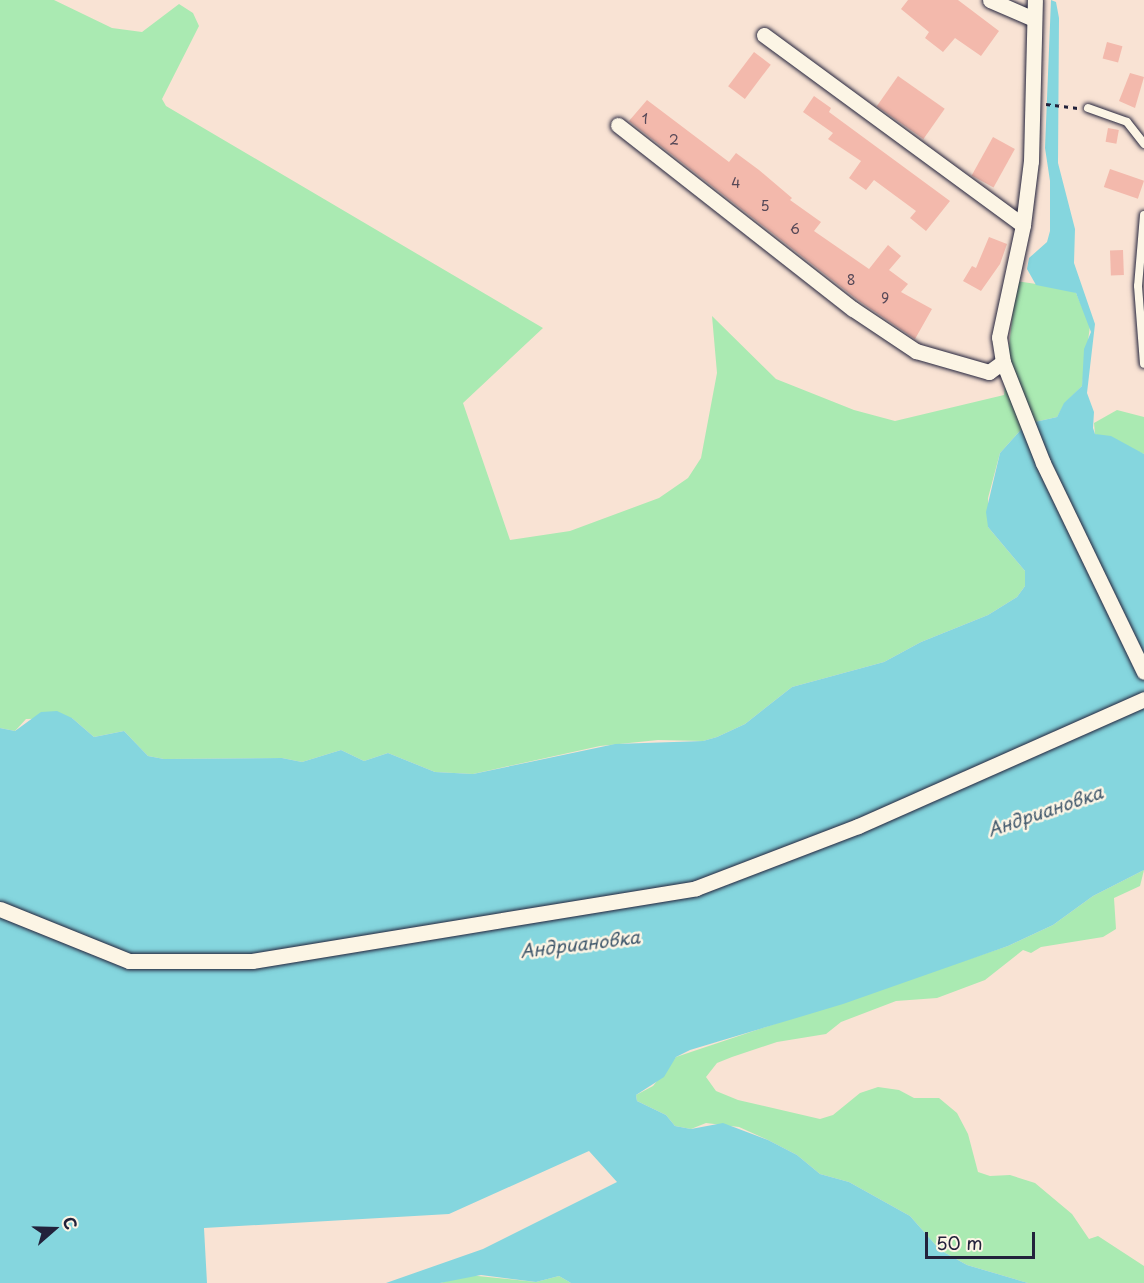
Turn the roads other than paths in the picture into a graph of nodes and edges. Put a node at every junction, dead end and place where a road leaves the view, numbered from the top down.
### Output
1 (990, 0) edge
2 (1035, 0) edge
3 (1034, 19) junction
4 (764, 35) dead end
5 (1089, 108) dead end
6 (618, 125) dead end
7 (1144, 144) edge
8 (1144, 215) edge
9 (1023, 225) junction
10 (1003, 363) junction
11 (1144, 364) edge
12 (1144, 672) edge
13 (1144, 699) edge
14 (0, 909) edge

1 - 3 street
2 - 3 street
3 - 9 street
4 - 9 street
5 - 7 lane
6 - 10 street
8 - 11 lane
9 - 10 street
10 - 12 street
13 - 14 street

